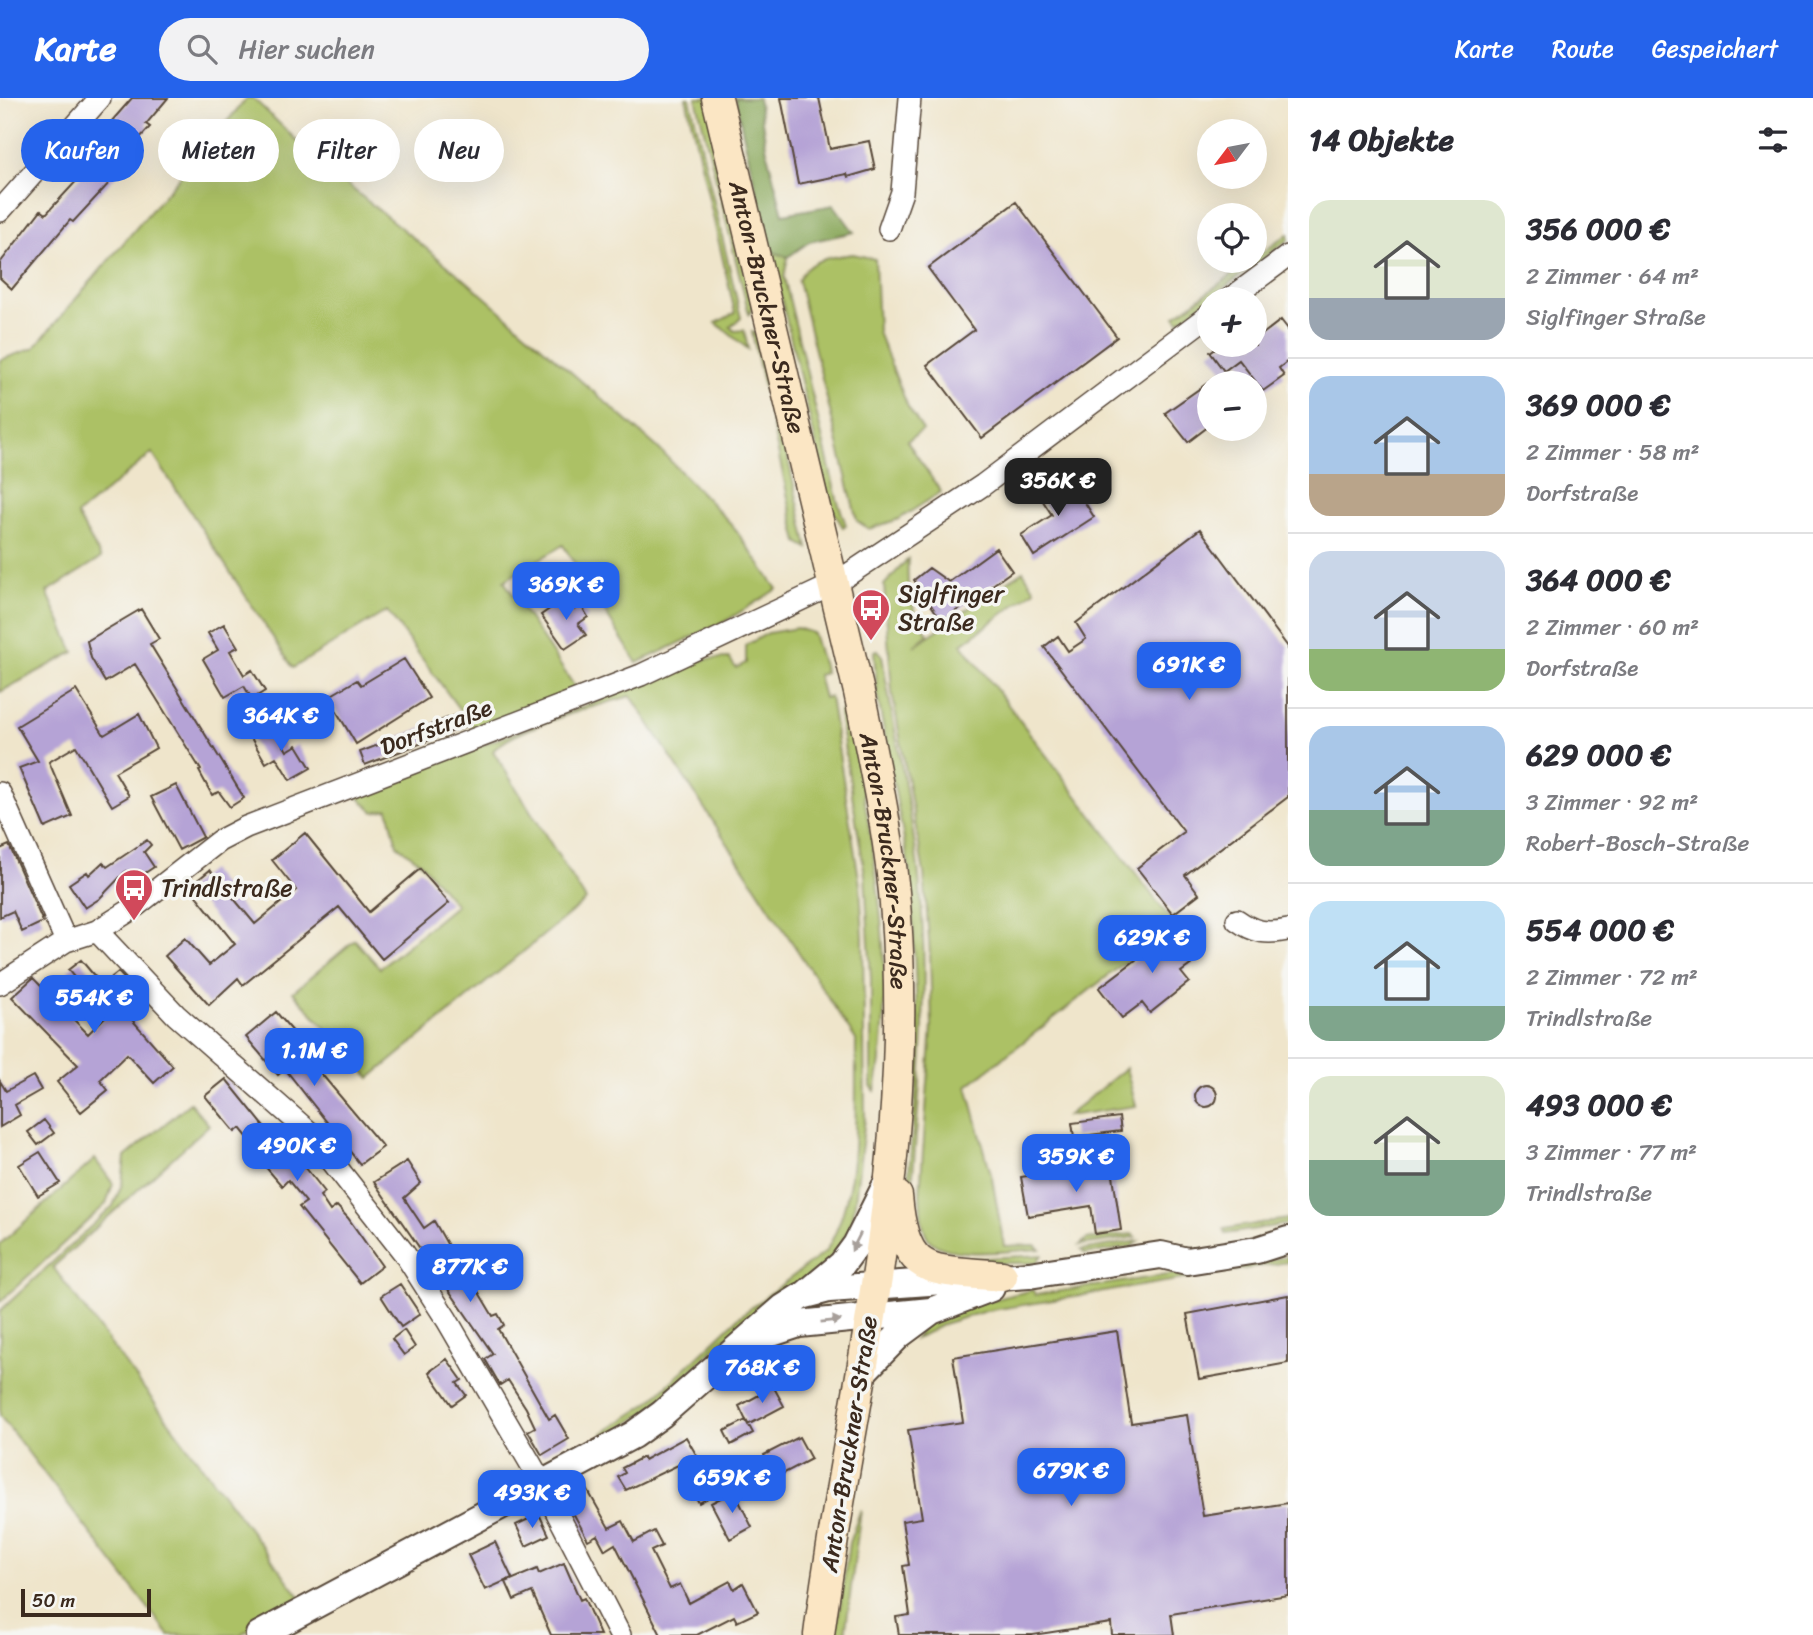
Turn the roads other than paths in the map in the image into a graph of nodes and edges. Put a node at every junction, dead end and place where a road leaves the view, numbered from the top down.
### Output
1 (100, 98) edge
2 (718, 98) edge
3 (910, 98) edge
4 (0, 211) edge
5 (889, 229) dead end
6 (1288, 256) edge
7 (1246, 287) edge
8 (1197, 324) edge
9 (834, 584) junction
10 (0, 793) edge
11 (1237, 920) dead end
12 (1288, 930) edge
13 (97, 931) junction
14 (66, 941) junction
15 (0, 985) edge
16 (893, 1151) junction
17 (888, 1181) junction
18 (1288, 1238) edge
19 (1015, 1276) junction
20 (875, 1286) junction
21 (802, 1296) junction
22 (931, 1311) junction
23 (871, 1317) junction
24 (745, 1341) junction
25 (864, 1371) junction
26 (542, 1485) junction
27 (259, 1635) edge
28 (620, 1635) edge
29 (819, 1635) edge

1 - 4 street
2 - 9 main road, Anton-Bruckner-Straße
3 - 5 street
6 - 7 street
8 - 9 street
9 - 13 street, Dorfstraße
9 - 16 main road, Anton-Bruckner-Straße
10 - 14 street
11 - 12 street
13 - 14 street, Dorfstraße
13 - 26 street
14 - 15 street, Dorfstraße
16 - 17 main road, Anton-Bruckner-Straße
16 - 19 main road
17 - 20 main road, Anton-Bruckner-Straße
17 -> 21 street
18 - 19 street
19 - 20 street
19 - 22 street
20 - 21 street
20 - 23 main road, Anton-Bruckner-Straße
21 - 24 street
22 - 23 street
22 - 25 street
24 -> 23 street
23 - 25 main road, Anton-Bruckner-Straße
24 - 26 street
25 - 29 main road, Anton-Bruckner-Straße
26 - 27 street
26 - 28 street

